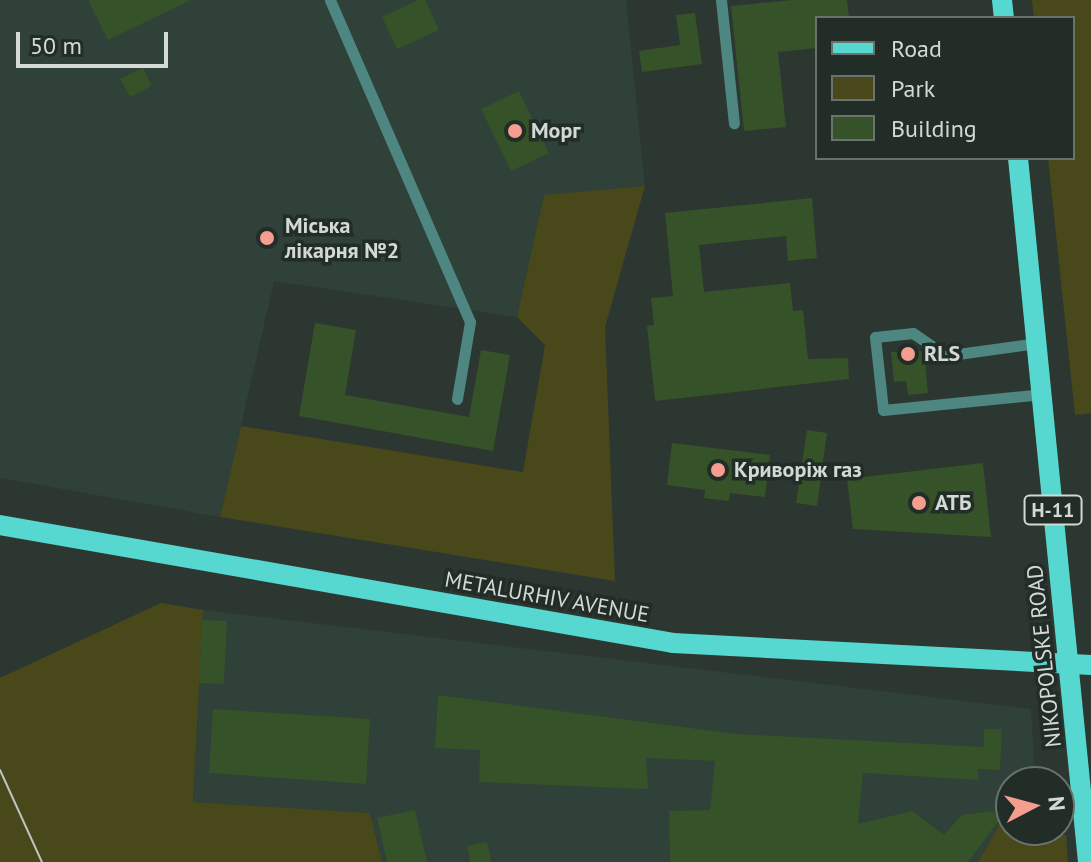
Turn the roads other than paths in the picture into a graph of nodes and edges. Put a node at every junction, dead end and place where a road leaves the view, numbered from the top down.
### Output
1 (330, 0) edge
2 (721, 0) edge
3 (734, 123) dead end
4 (1018, 160) edge
5 (1037, 343) junction
6 (1042, 394) junction
7 (457, 399) dead end
8 (0, 525) edge
9 (1069, 664) junction
10 (1091, 665) edge
11 (1088, 862) edge

1 - 7 lane
2 - 3 lane
4 - 5 main road, NIKOPOLSKE ROAD / Н-11
5 - 6 main road, NIKOPOLSKE ROAD / Н-11
5 - 6 lane
6 - 9 main road, NIKOPOLSKE ROAD / Н-11
8 - 9 main road, METALURHIV AVENUE
9 - 10 main road, METALURHIV AVENUE
9 - 11 main road, NIKOPOLSKE ROAD / Н-11

